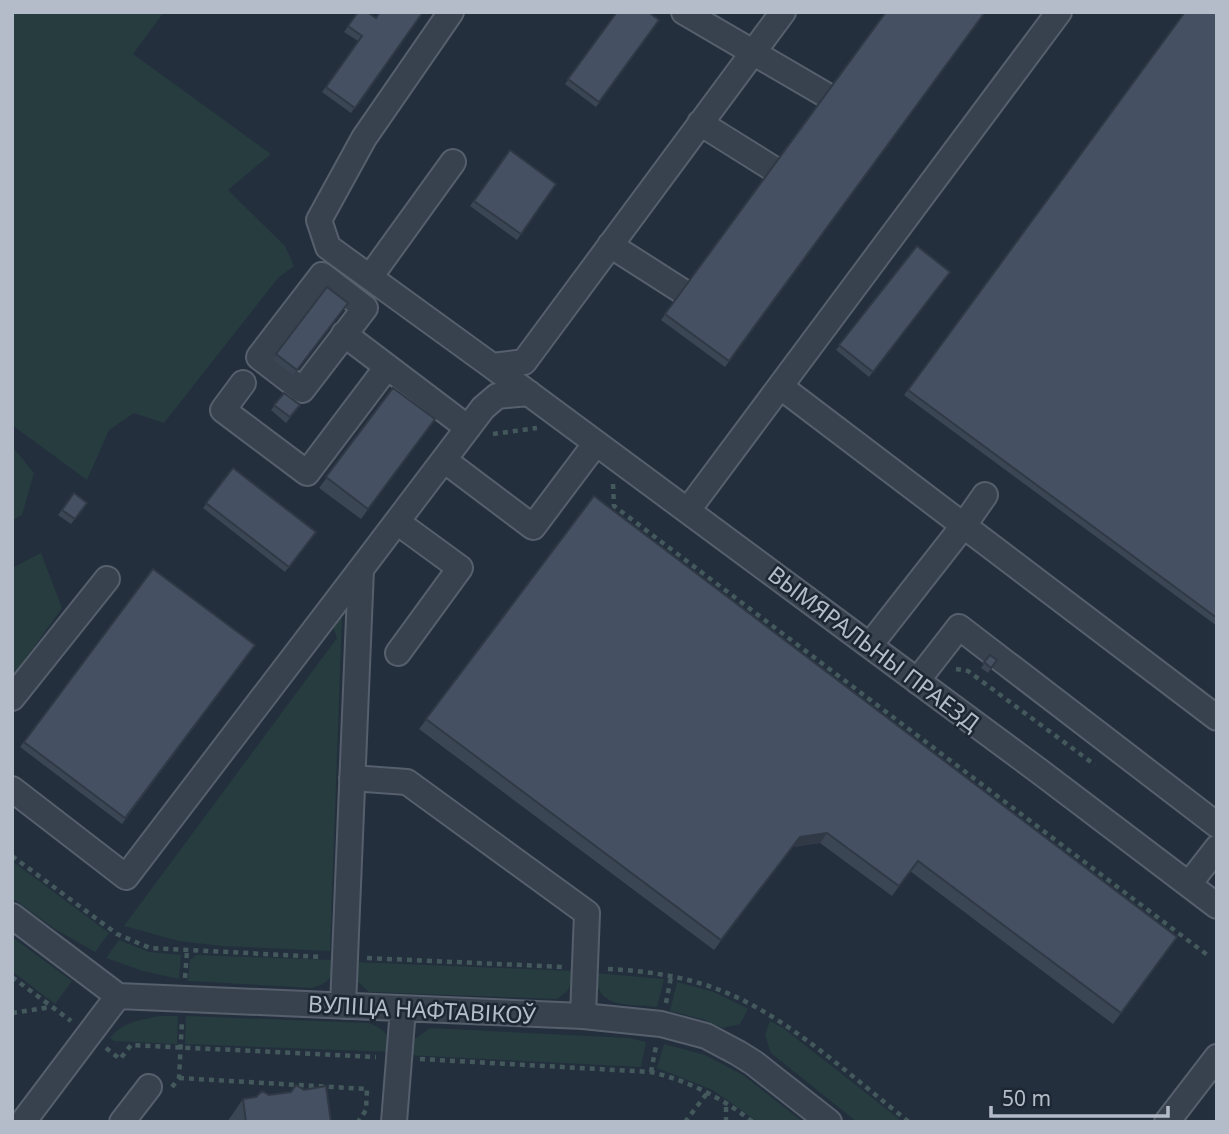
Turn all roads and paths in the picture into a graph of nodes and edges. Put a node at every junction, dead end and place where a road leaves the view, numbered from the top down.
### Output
1 (451, 12) edge
2 (684, 12) edge
3 (783, 12) edge
4 (1059, 12) edge
5 (754, 51) junction
6 (826, 95) edge
7 (700, 123) junction
8 (453, 162) dead end
9 (772, 168) edge
10 (610, 245) junction
11 (370, 277) junction
12 (682, 291) edge
13 (344, 334) junction
14 (387, 367) junction
15 (511, 379) junction
16 (243, 383) dead end
17 (782, 387) junction
18 (538, 428) dead end
19 (479, 431) junction
20 (592, 448) junction
21 (444, 460) junction
22 (985, 495) dead end
23 (688, 510) junction
24 (397, 522) junction
25 (964, 526) junction
26 (361, 569) junction
27 (107, 579) dead end
28 (870, 645) junction
29 (398, 653) dead end
30 (924, 674) junction
31 (12, 698) edge
32 (1217, 719) edge
33 (1102, 769) dead end
34 (352, 778) junction
35 (12, 789) edge
36 (1217, 825) edge
37 (1217, 848) edge
38 (12, 856) edge
39 (1189, 884) junction
40 (1217, 906) edge
41 (12, 916) edge
42 (344, 957) junction
43 (1210, 957) dead end
44 (585, 968) junction
45 (12, 977) edge
46 (118, 996) junction
47 (343, 1006) junction
48 (51, 1007) junction
49 (403, 1009) junction
50 (12, 1013) edge
51 (583, 1016) junction
52 (89, 1035) junction
53 (1217, 1057) edge
54 (400, 1058) junction
55 (179, 1078) dead end
56 (149, 1087) dead end
57 (708, 1092) junction
58 (726, 1102) junction
59 (23, 1122) edge
60 (122, 1122) edge
61 (358, 1122) edge
62 (394, 1122) edge
63 (685, 1122) edge
64 (726, 1122) edge
65 (752, 1122) edge
66 (829, 1122) edge
67 (909, 1122) edge
68 (1167, 1122) edge

1 - 11 street, ВЫМЯРАЛЬНЫ ПРАЕЗД
2 - 5 street
3 - 5 street
4 - 17 street
5 - 6 street
5 - 7 street
7 - 9 street
7 - 10 street
8 - 11 street
10 - 12 street
10 - 15 street
11 - 15 street, ВЫМЯРАЛЬНЫ ПРАЕЗД
13 - 13 street
13 - 14 street
14 - 16 street
14 - 19 street
15 - 19 street
15 - 20 street, ВЫМЯРАЛЬНЫ ПРАЕЗД
17 - 23 street
17 - 25 street
18 - 19 path
19 - 21 street
20 - 21 street
20 - 23 street, ВЫМЯРАЛЬНЫ ПРАЕЗД
20 - 43 path
21 - 24 street
22 - 25 street
23 - 28 street, ВЫМЯРАЛЬНЫ ПРАЕЗД
24 - 26 street
24 - 29 street
25 - 28 street
25 - 32 street
26 - 34 street
26 - 35 street
27 - 31 street
28 - 30 street, ВЫМЯРАЛЬНЫ ПРАЕЗД
30 - 33 path
30 - 36 street
30 - 39 street, ВЫМЯРАЛЬНЫ ПРАЕЗД
34 - 42 street
34 - 44 street
37 - 39 street
38 - 42 path
39 - 40 street, ВЫМЯРАЛЬНЫ ПРАЕЗД
41 - 46 street
42 - 44 path
42 - 47 street
44 - 51 street
44 - 67 path
45 - 48 path
46 - 47 street, ВУЛІЦА НАФТАВІКОЎ
46 - 52 street
47 - 49 street, ВУЛІЦА НАФТАВІКОЎ
48 - 50 path
48 - 52 path
49 - 51 street, ВУЛІЦА НАФТАВІКОЎ
49 - 54 street
51 - 66 street, ВУЛІЦА НАФТАВІКОЎ
52 - 54 path
52 - 59 street
53 - 68 street
54 - 57 path
54 - 62 street
55 - 61 path
56 - 60 street
57 - 58 path
57 - 63 path
58 - 64 path
58 - 65 path

